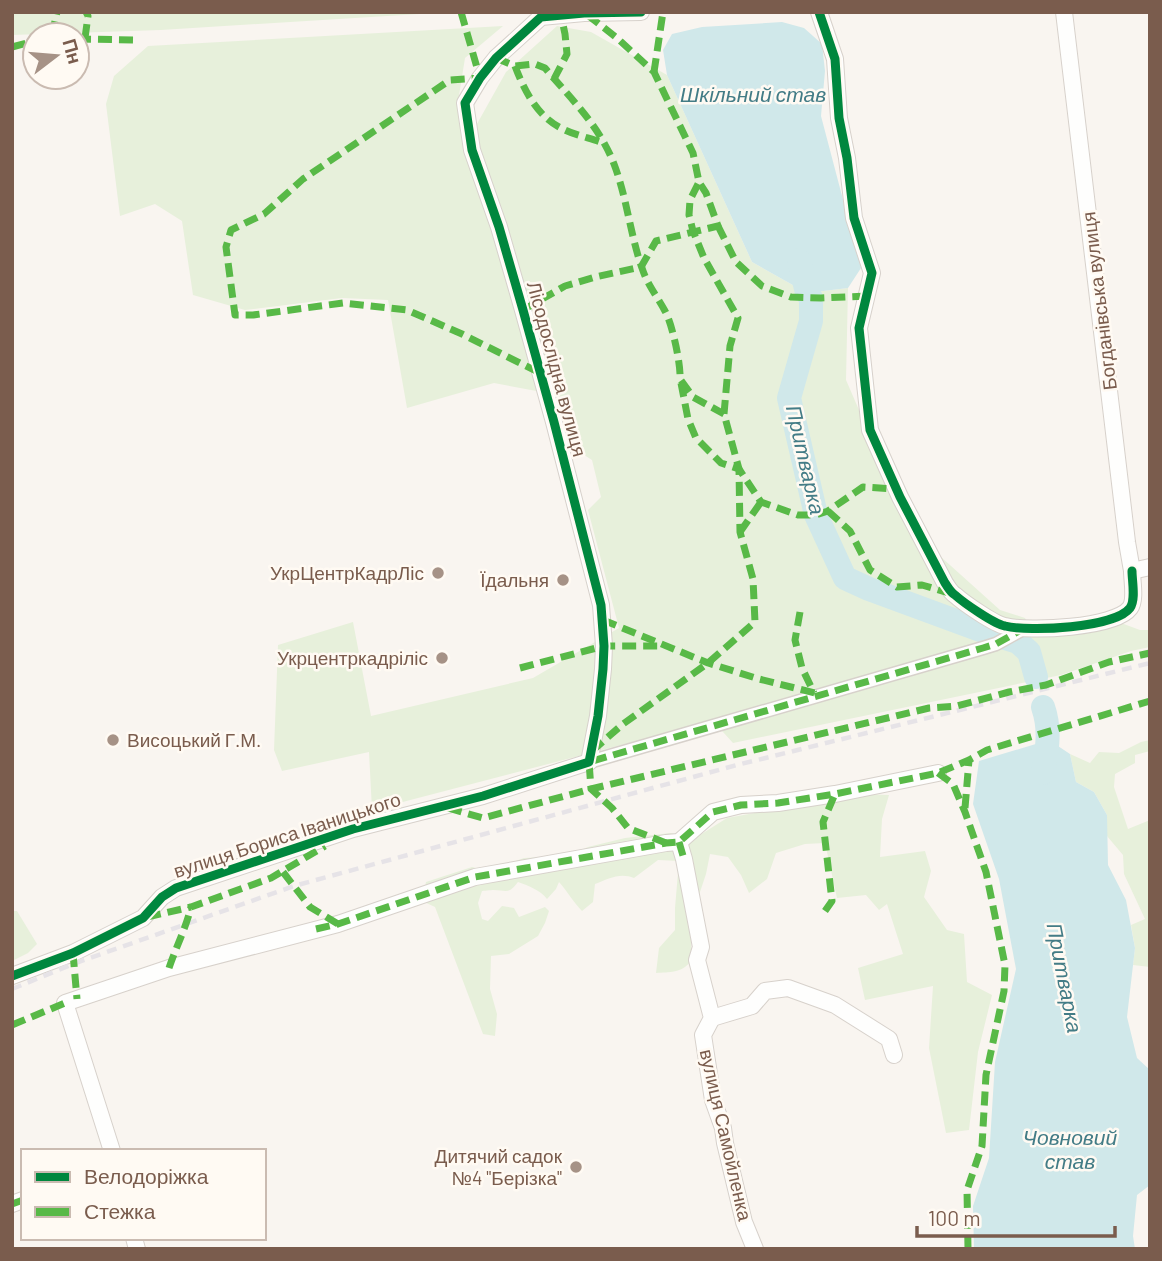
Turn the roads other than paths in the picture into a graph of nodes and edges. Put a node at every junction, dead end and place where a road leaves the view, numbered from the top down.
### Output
1 (641, 12) edge
2 (819, 12) edge
3 (1064, 12) edge
4 (1150, 567) edge
5 (1132, 571) junction
6 (1019, 631) junction
7 (589, 762) junction
8 (938, 773) dead end
9 (679, 842) junction
10 (12, 976) edge
11 (712, 1018) junction
12 (894, 1055) dead end
13 (111, 1149) edge
14 (754, 1249) edge

1 - 7 street, Лісодослідна вулиця
2 - 6 street
3 - 5 street, Богданівська вулиця
4 - 5 street
5 - 6 street, Богданівська вулиця
6 - 7 street
7 - 10 street, вулиця Бориса Іваницького
8 - 9 street
9 - 11 street, вулиця Самойленка
9 - 13 street
11 - 12 street
11 - 14 street, вулиця Самойленка

